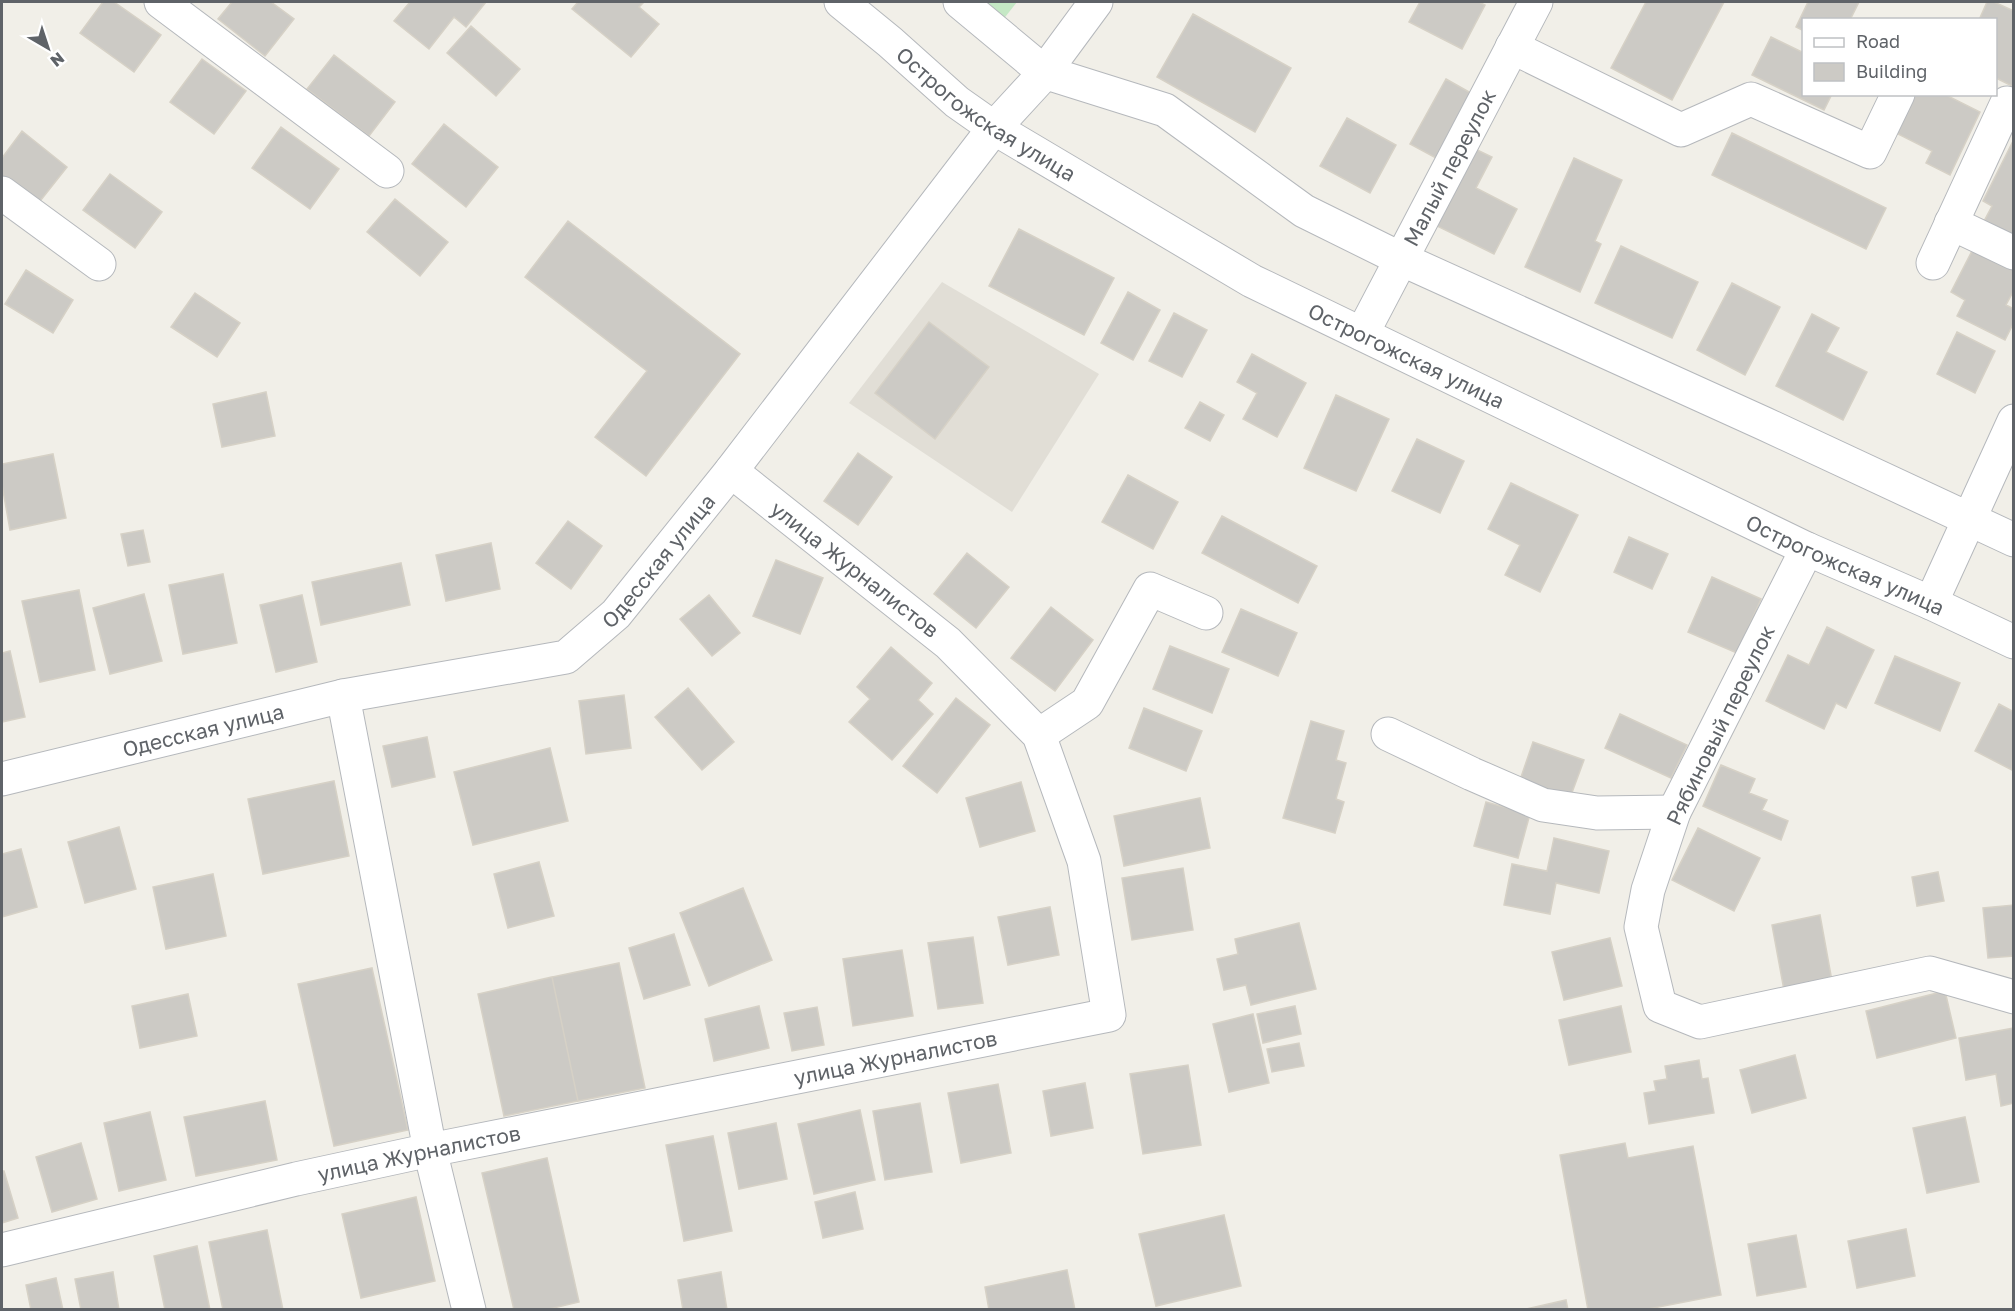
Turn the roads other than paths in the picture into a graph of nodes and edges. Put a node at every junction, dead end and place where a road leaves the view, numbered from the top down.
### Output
1 (161, 2) edge
2 (841, 2) edge
3 (960, 2) edge
4 (1096, 2) edge
5 (1536, 2) edge
6 (1512, 46) junction
7 (1044, 72) junction
8 (1897, 96) edge
9 (2007, 103) dead end
10 (994, 128) junction
11 (387, 171) dead end
12 (2, 193) edge
13 (1951, 223) junction
14 (2013, 253) edge
15 (1401, 259) junction
16 (1933, 263) dead end
17 (99, 264) dead end
18 (1362, 334) junction
19 (2013, 421) edge
20 (731, 471) junction
21 (1969, 520) junction
22 (2013, 540) edge
23 (1807, 549) junction
24 (1931, 603) junction
25 (1206, 613) dead end
26 (2013, 642) edge
27 (344, 696) junction
28 (1388, 734) dead end
29 (1039, 735) junction
30 (2, 779) edge
31 (1674, 812) junction
32 (2013, 997) edge
33 (430, 1150) junction
34 (2, 1250) edge
35 (469, 1310) edge

1 - 11 street
2 - 10 street, Острогожская улица
3 - 7 street
4 - 7 street, Одесская улица
5 - 6 street, Малый переулок
6 - 8 street
6 - 15 street, Малый переулок
7 - 10 street, Одесская улица
7 - 15 street
9 - 13 street
10 - 18 street, Острогожская улица
10 - 20 street, Одесская улица
12 - 17 street
13 - 14 street
13 - 16 street
15 - 18 street, Малый переулок
15 - 21 street
18 - 23 street, Острогожская улица
19 - 21 street
20 - 27 street, Одесская улица
20 - 29 street, улица Журналистов
21 - 22 street
21 - 24 street
23 - 24 street, Острогожская улица
23 - 31 street, Рябиновый переулок
24 - 26 street, Острогожская улица
25 - 29 street
27 - 30 street, Одесская улица
27 - 33 street
28 - 31 street
29 - 33 street, улица Журналистов
31 - 32 street, Рябиновый переулок
33 - 34 street, улица Журналистов
33 - 35 street

